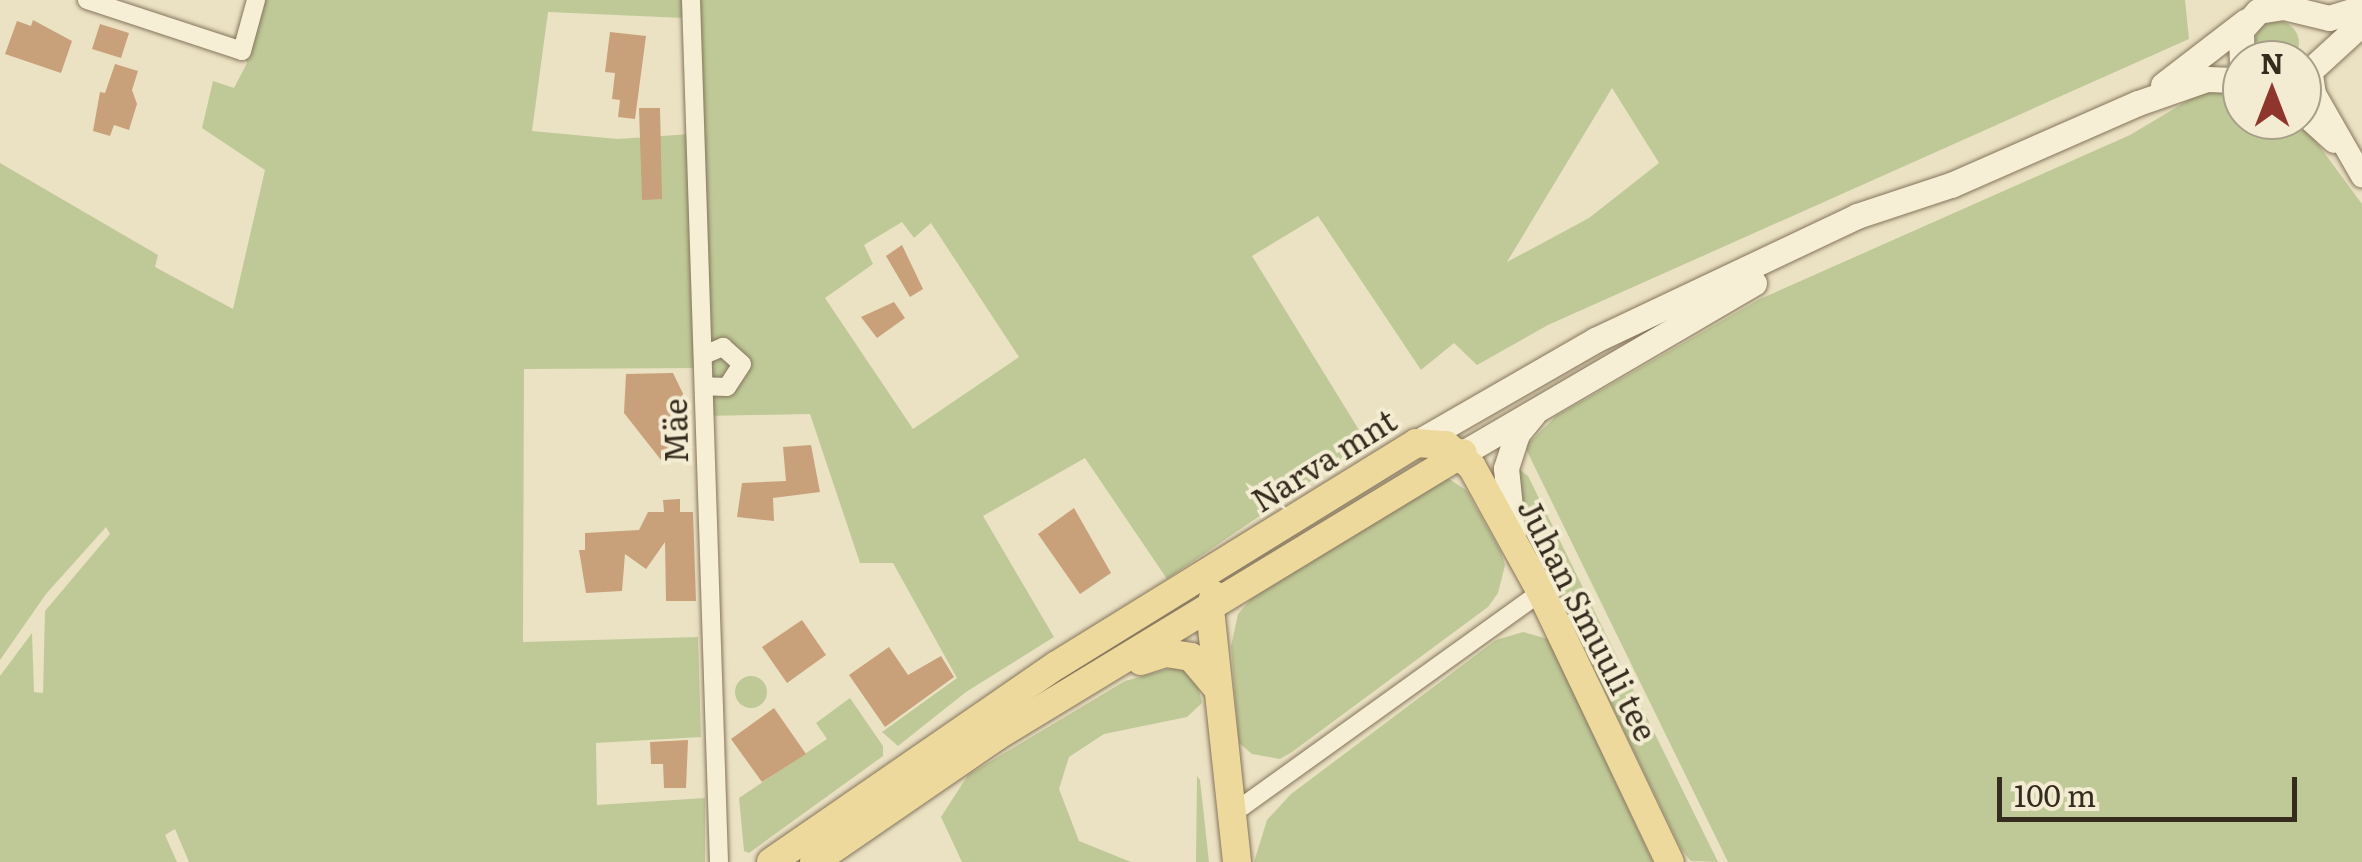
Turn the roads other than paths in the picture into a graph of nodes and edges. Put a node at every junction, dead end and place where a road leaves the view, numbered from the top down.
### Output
1 (86, 0) edge
2 (256, 0) edge
3 (691, 0) edge
4 (2287, 6) edge
5 (2362, 8) edge
6 (2244, 10) edge
7 (2362, 23) edge
8 (2238, 40) edge
9 (2315, 40) edge
10 (2322, 59) edge
11 (2222, 80) edge
12 (2138, 102) junction
13 (2322, 106) edge
14 (2322, 133) edge
15 (2356, 167) edge
16 (1950, 185) junction
17 (704, 356) junction
18 (704, 386) junction
19 (1542, 403) junction
20 (1416, 443) junction
21 (1463, 453) junction
22 (1514, 541) junction
23 (1246, 549) junction
24 (1541, 592) junction
25 (1210, 609) junction
26 (1088, 682) junction
27 (1220, 693) junction
28 (1232, 814) junction
29 (719, 862) edge
30 (770, 862) edge
31 (814, 862) edge
32 (1237, 862) edge
33 (1670, 862) edge

1 - 2 street
3 - 17 street, Mäe
4 - 5 main road
4 - 6 main road, Narva mnt
4 - 9 main road
6 - 8 main road
6 - 12 main road, Narva mnt
7 - 10 main road
11 - 12 main road, Narva mnt
12 - 16 main road, Narva mnt
13 - 15 street
14 - 15 street
16 - 19 main road, Narva mnt
16 - 20 main road, Narva mnt
17 - 18 street, Mäe
17 - 18 street
18 - 29 street, Mäe
19 - 21 main road, Narva mnt
19 - 22 main road
20 - 21 main road
20 - 23 main road, Narva mnt
21 - 22 main road, Juhan Smuuli tee
21 - 25 main road, Narva mnt
22 - 24 main road, Juhan Smuuli tee
23 - 25 main road
23 - 30 main road, Narva mnt
24 - 28 street
24 - 33 main road, Juhan Smuuli tee
25 - 26 main road, Narva mnt
25 - 27 main road
26 - 27 main road
26 - 31 main road, Narva mnt
27 - 28 main road
28 - 32 main road

